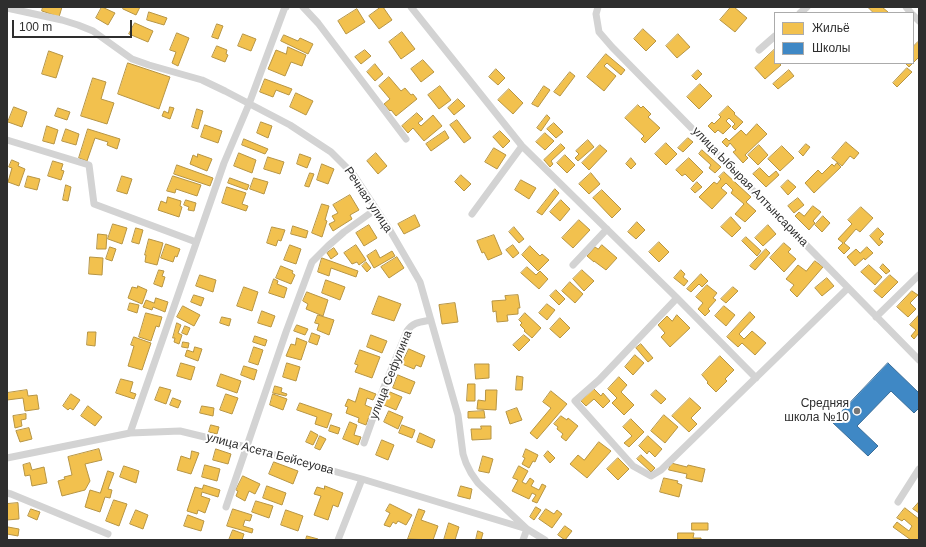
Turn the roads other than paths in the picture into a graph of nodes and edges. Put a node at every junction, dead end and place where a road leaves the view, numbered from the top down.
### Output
1 (286, 7) edge
2 (303, 7) edge
3 (411, 7) edge
4 (598, 7) edge
5 (7, 8) edge
6 (774, 37) edge
7 (759, 50) dead end
8 (249, 104) junction
9 (406, 139) dead end
10 (7, 140) edge
11 (522, 146) junction
12 (376, 209) junction
13 (472, 214) dead end
14 (607, 229) junction
15 (196, 242) junction
16 (573, 266) dead end
17 (919, 275) edge
18 (848, 288) junction
19 (677, 298) junction
20 (876, 317) junction
21 (431, 320) junction
22 (919, 360) edge
23 (756, 378) junction
24 (130, 433) junction
25 (364, 443) dead end
26 (246, 447) junction
27 (7, 458) edge
28 (919, 469) edge
29 (362, 479) junction
30 (7, 493) edge
31 (898, 502) dead end
32 (226, 507) dead end
33 (527, 529) junction
34 (108, 534) dead end
35 (338, 540) edge
36 (523, 540) edge
37 (545, 540) edge

1 - 8 street
2 - 9 street
3 - 11 street
4 - 18 street, улица Ыбырая Алтынсарина
5 - 8 street, Речная улица
6 - 7 street
8 - 12 street, Речная улица
8 - 15 street
10 - 15 street
11 - 13 street
11 - 14 street
12 - 21 street, Речная улица
12 - 26 street
14 - 16 street
14 - 19 street
15 - 24 street
17 - 20 street
18 - 20 street, улица Ыбырая Алтынсарина
18 - 23 street
19 - 23 street
19 - 23 street
20 - 22 street, улица Ыбырая Алтынсарина
21 - 25 street, улица Сефулина
21 - 33 street, Речная улица
24 - 26 street, улица Асета Бейсеуова
24 - 27 street, улица Асета Бейсеуова
26 - 29 street, улица Асета Бейсеуова
26 - 32 street
28 - 31 street
29 - 33 street, улица Асета Бейсеуова
29 - 35 street
30 - 34 street
33 - 36 street
33 - 37 street, Речная улица

